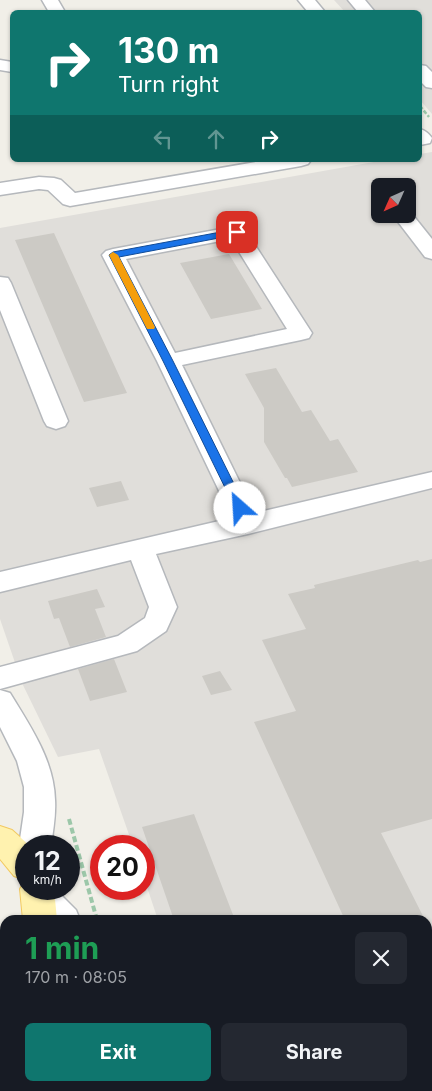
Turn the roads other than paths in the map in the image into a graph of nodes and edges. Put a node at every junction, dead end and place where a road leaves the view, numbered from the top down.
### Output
1 (306, 0) edge
2 (356, 0) edge
3 (314, 10) edge
4 (365, 10) edge
5 (422, 72) edge
6 (432, 83) edge
7 (289, 162) edge
8 (0, 189) edge
9 (409, 223) edge
10 (432, 254) edge
11 (0, 283) edge
12 (168, 361) junction
13 (56, 421) dead end
14 (432, 480) edge
15 (248, 525) junction
16 (140, 548) junction
17 (0, 582) edge
18 (0, 678) edge
19 (0, 702) edge
20 (37, 835) edge
21 (0, 840) edge
22 (15, 853) edge
23 (43, 900) edge
24 (59, 915) edge

1 - 3 street
2 - 4 street
5 - 6 street
7 - 8 street
9 - 10 street
11 - 13 street
12 - 12 street
12 - 15 street
14 - 15 street
15 - 16 street
16 - 17 street
16 - 18 street
19 - 20 street
21 - 22 main road
23 - 24 street

